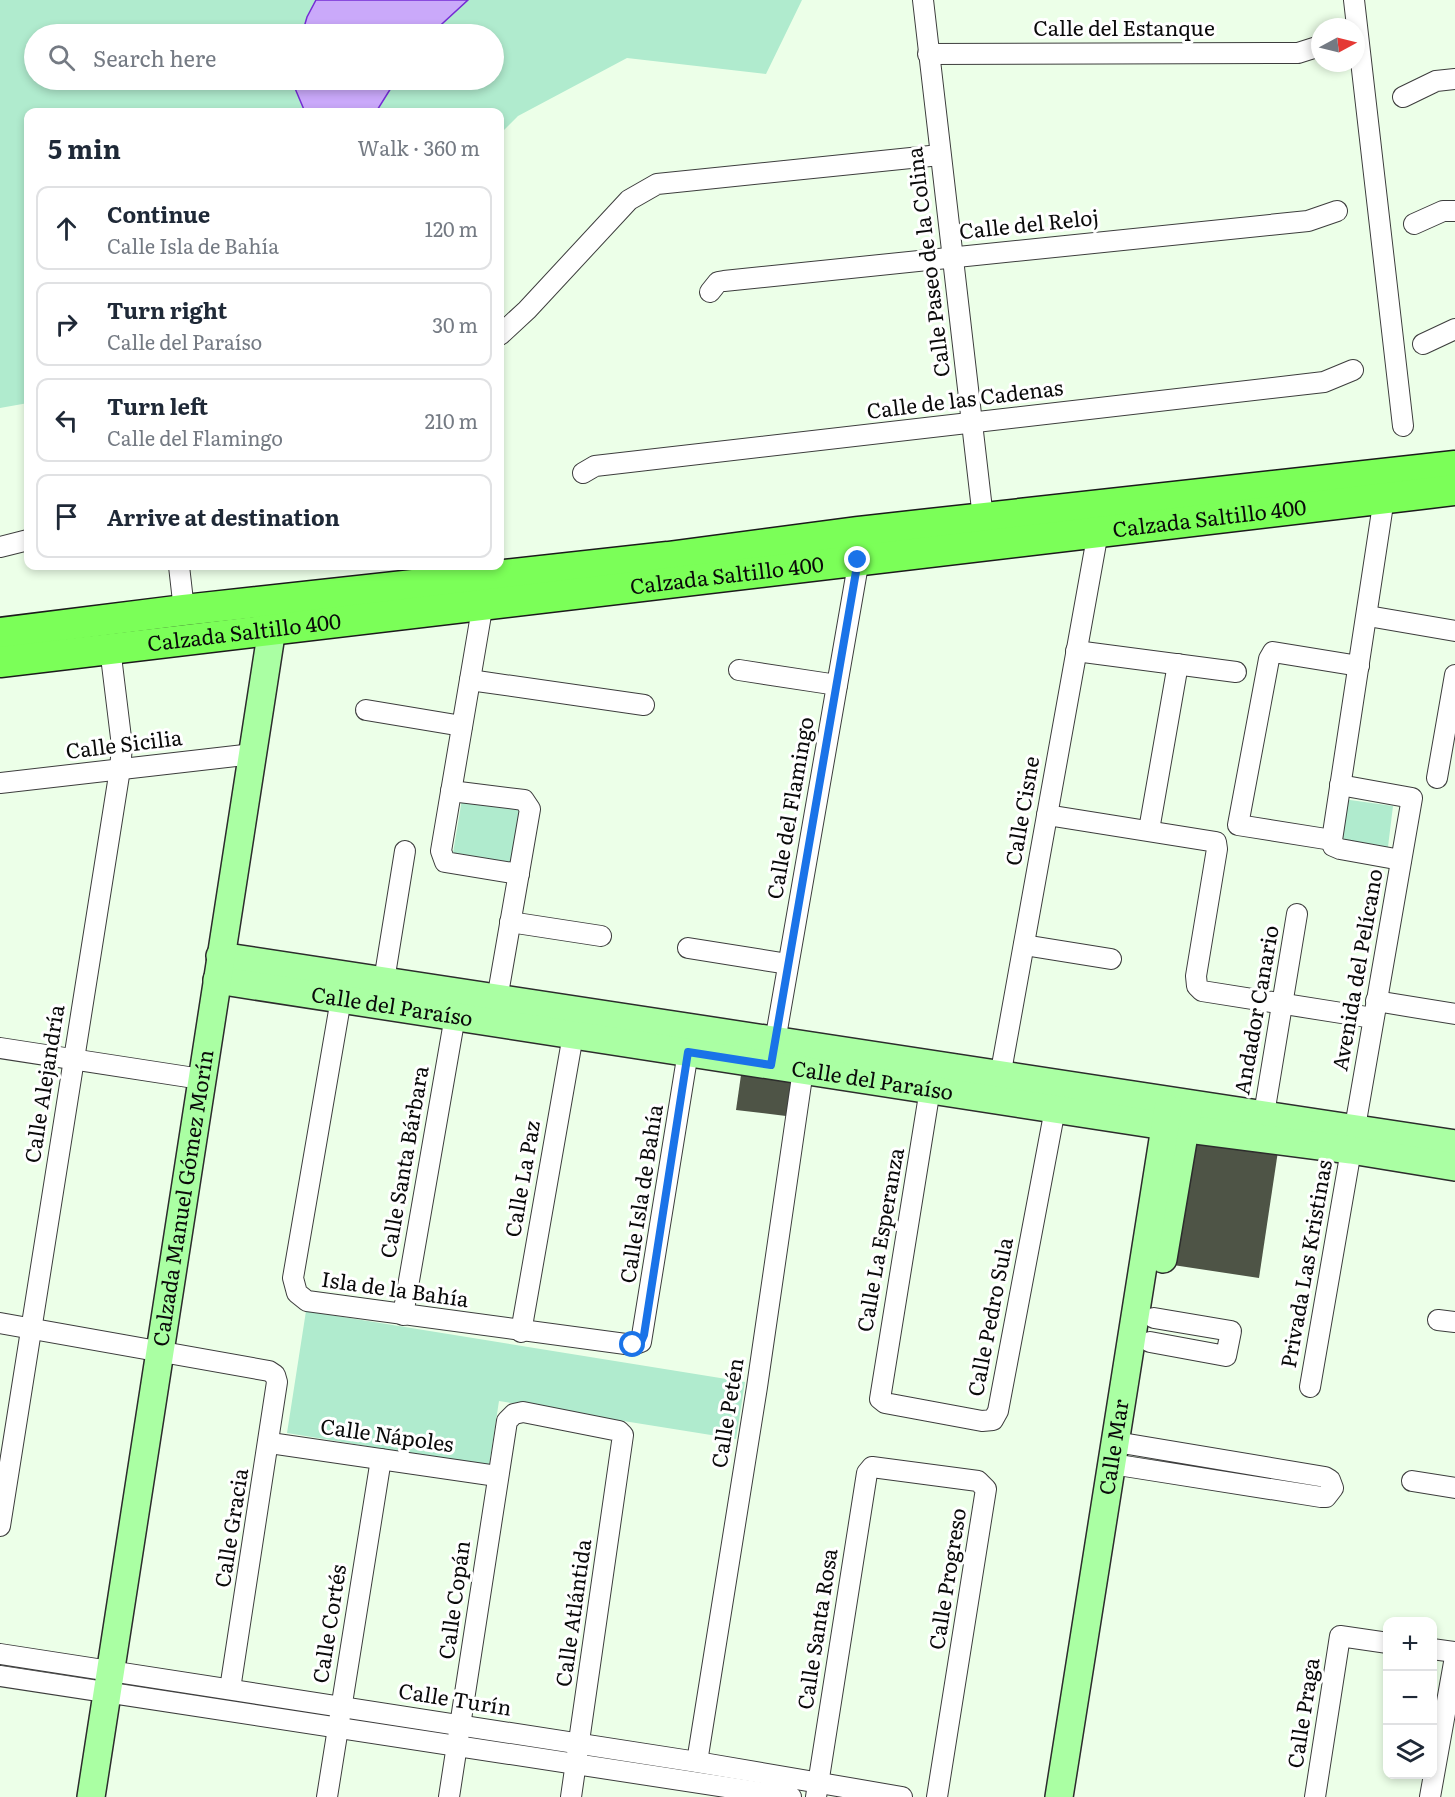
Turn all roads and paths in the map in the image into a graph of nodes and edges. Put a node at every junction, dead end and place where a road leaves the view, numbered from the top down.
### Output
1 (923, 0) edge
2 (1354, 0) edge
3 (1311, 49) edge
4 (928, 54) junction
5 (1455, 79) edge
6 (1403, 97) dead end
7 (940, 155) junction
8 (1337, 211) dead end
9 (1455, 211) edge
10 (1414, 224) dead end
11 (952, 256) junction
12 (717, 286) dead end
13 (1455, 329) edge
14 (504, 331) edge
15 (1424, 344) dead end
16 (1353, 370) dead end
17 (972, 423) junction
18 (1403, 426) dead end
19 (1455, 466) edge
20 (583, 473) dead end
21 (1455, 490) edge
22 (1384, 498) junction
23 (983, 518) junction
24 (1098, 532) junction
25 (24, 541) edge
26 (0, 547) edge
27 (858, 560) junction
28 (179, 570) edge
29 (483, 603) junction
30 (184, 610) junction
31 (274, 614) junction
32 (1368, 616) junction
33 (1455, 631) edge
34 (0, 633) edge
35 (110, 648) junction
36 (1076, 651) junction
37 (0, 662) edge
38 (1178, 664) junction
39 (1359, 666) junction
40 (740, 670) dead end
41 (1236, 672) dead end
42 (1455, 675) edge
43 (470, 680) junction
44 (837, 686) junction
45 (644, 705) dead end
46 (366, 710) dead end
47 (462, 726) junction
48 (253, 754) junction
49 (120, 769) junction
50 (1437, 778) dead end
51 (0, 783) edge
52 (1340, 785) junction
53 (451, 791) junction
54 (1047, 814) junction
55 (1149, 830) junction
56 (1332, 843) junction
57 (405, 851) dead end
58 (1401, 860) junction
59 (519, 874) junction
60 (1297, 915) dead end
61 (510, 922) junction
62 (601, 936) dead end
63 (1024, 945) junction
64 (688, 948) dead end
65 (1111, 959) dead end
66 (788, 963) junction
67 (219, 968) junction
68 (382, 993) junction
69 (341, 999) junction
70 (1283, 1004) junction
71 (495, 1010) junction
72 (1375, 1010) junction
73 (1455, 1014) edge
74 (455, 1017) junction
75 (573, 1035) junction
76 (0, 1048) edge
77 (688, 1052) junction
78 (773, 1052) junction
79 (72, 1059) junction
80 (803, 1070) junction
81 (201, 1079) junction
82 (999, 1087) junction
83 (930, 1089) junction
84 (1180, 1101) junction
85 (1055, 1108) junction
86 (1264, 1114) junction
87 (1175, 1127) junction
88 (1352, 1138) junction
89 (1455, 1144) edge
90 (1455, 1167) edge
91 (403, 1315) junction
92 (0, 1323) edge
93 (32, 1328) junction
94 (520, 1332) junction
95 (641, 1342) joint
96 (159, 1351) junction
97 (1310, 1387) dead end
98 (880, 1399) joint
99 (514, 1414) joint
100 (270, 1443) junction
101 (1123, 1455) junction
102 (381, 1459) junction
103 (869, 1469) joint
104 (497, 1476) junction
105 (1412, 1481) dead end
106 (1455, 1488) edge
107 (0, 1526) edge
108 (1383, 1642) edge
109 (1437, 1650) edge
110 (0, 1654) edge
111 (1455, 1654) edge
112 (0, 1676) edge
113 (109, 1681) junction
114 (230, 1689) junction
115 (341, 1706) junction
116 (461, 1725) junction
117 (338, 1727) junction
118 (579, 1744) junction
119 (458, 1746) junction
120 (697, 1762) junction
121 (576, 1764) junction
122 (817, 1790) edge
123 (92, 1797) edge
124 (327, 1797) edge
125 (449, 1797) edge
126 (571, 1797) edge
127 (791, 1797) edge
128 (902, 1797) edge
129 (937, 1797) edge
130 (1059, 1797) edge
131 (1078, 1797) edge
132 (1315, 1797) edge
133 (1430, 1797) edge

1 - 4 street, Calle Paseo de la Colina
2 - 18 street
3 - 4 street, Calle del Estanque
4 - 7 street, Calle Paseo de la Colina
5 - 6 street
7 - 11 street, Calle Paseo de la Colina
7 - 14 street
8 - 11 street, Calle del Reloj
9 - 10 street
11 - 12 street, Calle del Reloj
11 - 17 street, Calle Paseo de la Colina
13 - 15 street
16 - 17 street, Calle de las Cadenas
17 - 20 street, Calle de las Cadenas
17 - 23 street, Calle Paseo de la Colina
19 - 23 main road, Calzada Saltillo 400
21 - 22 main road, Calzada Saltillo 400
22 - 24 main road, Calzada Saltillo 400
22 - 32 street
23 - 31 main road, Calzada Saltillo 400
24 - 27 main road, Calzada Saltillo 400
24 - 36 street, Calle Cisne
25 - 26 street
27 - 29 main road, Calzada Saltillo 400
27 - 44 street, Calle del Flamingo
28 - 30 street
29 - 31 main road, Calzada Saltillo 400
29 - 43 street
30 - 31 main road, Calzada Saltillo 400
30 - 34 main road, Calzada Saltillo 400
31 - 35 main road, Calzada Saltillo 400
31 - 48 street, Calzada Manuel Gómez Morín
32 - 33 street
32 - 39 street
35 - 37 main road, Calzada Saltillo 400
35 - 49 street, Calle Alejandría
36 - 38 street
36 - 54 street, Calle Cisne
38 - 41 street
38 - 55 street
39 - 52 street
39 - 56 street
40 - 44 street
42 - 50 street
43 - 45 street
43 - 47 street
44 - 66 street, Calle del Flamingo
46 - 47 street
47 - 53 street
48 - 49 street, Calle Sicilia
48 - 67 street, Calzada Manuel Gómez Morín
49 - 51 street, Calle Sicilia
49 - 79 street, Calle Alejandría
52 - 56 street
52 - 58 street, Avenida del Pelícano
53 - 59 street
53 - 59 street
54 - 55 street
54 - 63 street, Calle Cisne
55 - 70 street
56 - 58 street
57 - 68 street
58 - 72 street, Avenida del Pelícano
59 - 61 street
60 - 70 street, Andador Canario
61 - 62 street
61 - 71 street
63 - 65 street
63 - 82 street, Calle Cisne
64 - 66 street
66 - 78 street, Calle del Flamingo
67 - 68 street, Calle del Paraíso
67 - 69 street, Calle del Paraíso
67 - 81 street, Calzada Manuel Gómez Morín
68 - 69 street, Calle del Paraíso
68 - 71 street, Calle del Paraíso
68 - 74 street, Calle del Paraíso
69 - 91 street, Isla de la Bahía
70 - 72 street
70 - 86 street, Andador Canario
71 - 74 street, Calle del Paraíso
71 - 75 street, Calle del Paraíso
71 - 78 street, Calle del Paraíso
72 - 73 street
72 - 88 street, Avenida del Pelícano
74 - 91 street, Calle Santa Bárbara
75 - 77 street, Calle del Paraíso
75 - 94 street, Calle La Paz
76 - 79 street
77 - 78 street, Calle del Paraíso
77 - 95 street, Calle Isla de Bahía
78 - 80 street, Calle del Paraíso
78 - 82 street, Calle del Paraíso
79 - 81 street
79 - 93 street, Calle Alejandría
80 - 83 street, Calle del Paraíso
80 - 120 street, Calle Petén
81 - 96 street, Calzada Manuel Gómez Morín
82 - 83 street, Calle del Paraíso
82 - 84 street, Calle del Paraíso
82 - 85 street, Calle del Paraíso
83 - 98 street, Calle La Esperanza
84 - 86 street, Calle del Paraíso
84 - 87 street, Calle Mar
85 - 87 street, Calle del Paraíso
85 - 98 street, Calle Pedro Sula
86 - 88 street, Calle del Paraíso
87 - 88 street, Calle del Paraíso
87 - 101 street, Calle Mar
87 - 101 street, Calle Mar
88 - 89 street
88 - 90 street
88 - 97 street, Privada Las Kristinas
91 - 94 street, Isla de la Bahía
92 - 93 street
93 - 96 street
93 - 107 street, Calle Alejandría
94 - 95 street, Isla de la Bahía
96 - 100 street, Calle Gracia
96 - 113 street, Calzada Manuel Gómez Morín
99 - 104 street, Calle Copán
99 - 118 street, Calle Atlántida
100 - 102 street, Calle Nápoles
100 - 114 street, Calle Gracia
101 - 101 street
101 - 130 street, Calle Mar
101 - 131 street, Calle Mar
102 - 104 street, Calle Nápoles
102 - 115 street, Calle Cortés
103 - 122 street, Calle Santa Rosa
103 - 129 street, Calle Progreso
104 - 116 street, Calle Copán
105 - 106 street
108 - 132 street, Calle Praga
109 - 111 street
110 - 113 street, Calle Turín
111 - 133 street
112 - 113 street, Calle Turín
113 - 114 street, Calle Turín
113 - 117 street, Calle Turín
113 - 123 street, Calzada Manuel Gómez Morín
114 - 115 street, Calle Turín
115 - 116 street, Calle Turín
115 - 117 street, Calle Cortés
116 - 118 street, Calle Turín
116 - 119 street, Calle Copán
117 - 119 street, Calle Turín
117 - 124 street, Calle Cortés
118 - 120 street, Calle Turín
118 - 121 street, Calle Atlántida
119 - 121 street, Calle Turín
119 - 125 street, Calle Copán
120 - 122 street, Calle Turín
121 - 126 street, Calle Atlántida
121 - 127 street, Calle Turín
122 - 128 street, Calle Turín

